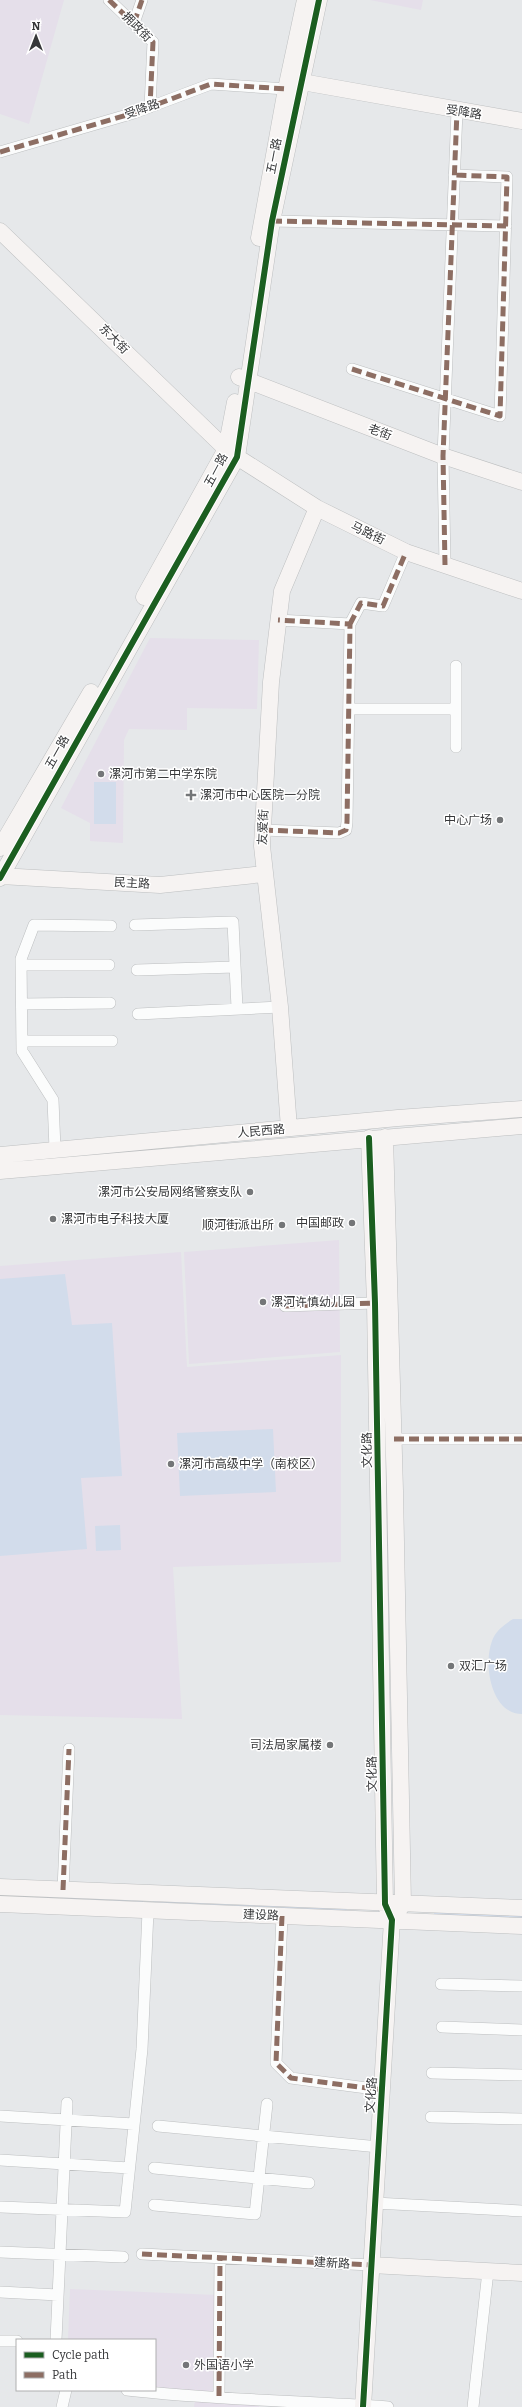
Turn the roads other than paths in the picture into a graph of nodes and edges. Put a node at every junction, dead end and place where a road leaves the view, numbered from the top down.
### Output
1 (109, 0) edge
2 (142, 0) edge
3 (305, 0) edge
4 (319, 0) edge
5 (134, 24) junction
6 (291, 83) junction
7 (150, 107) junction
8 (457, 111) junction
9 (522, 121) edge
10 (0, 152) edge
11 (454, 175) junction
12 (272, 221) junction
13 (452, 225) junction
14 (506, 226) junction
15 (0, 231) edge
16 (352, 370) dead end
17 (244, 379) junction
18 (445, 398) junction
19 (231, 453) junction
20 (443, 456) junction
21 (522, 482) edge
22 (317, 508) junction
23 (406, 552) junction
24 (445, 566) junction
25 (522, 590) edge
26 (278, 620) junction
27 (350, 624) junction
28 (456, 666) dead end
29 (349, 709) junction
30 (456, 709) junction
31 (456, 747) dead end
32 (263, 830) junction
33 (0, 848) edge
34 (264, 874) junction
35 (0, 877) edge
36 (135, 925) dead end
37 (111, 926) dead end
38 (22, 965) junction
39 (109, 965) dead end
40 (236, 967) junction
41 (137, 970) dead end
42 (110, 1003) dead end
43 (22, 1004) junction
44 (280, 1007) junction
45 (237, 1008) junction
46 (138, 1014) dead end
47 (22, 1041) junction
48 (112, 1041) dead end
49 (522, 1109) edge
50 (522, 1126) edge
51 (289, 1128) junction
52 (385, 1137) junction
53 (369, 1138) junction
54 (56, 1149) junction
55 (369, 1154) junction
56 (386, 1154) junction
57 (0, 1155) edge
58 (0, 1171) edge
59 (375, 1303) junction
60 (285, 1306) dead end
61 (394, 1439) junction
62 (522, 1439) edge
63 (69, 1749) dead end
64 (0, 1887) edge
65 (64, 1890) junction
66 (149, 1894) junction
67 (0, 1904) edge
68 (385, 1904) junction
69 (403, 1904) junction
70 (522, 1908) edge
71 (148, 1910) junction
72 (282, 1916) junction
73 (392, 1920) junction
74 (522, 1926) edge
75 (441, 1984) dead end
76 (522, 1986) edge
77 (442, 2027) dead end
78 (522, 2030) edge
79 (432, 2073) dead end
80 (522, 2076) edge
81 (382, 2090) junction
82 (67, 2103) dead end
83 (267, 2104) dead end
84 (0, 2116) edge
85 (431, 2117) dead end
86 (66, 2119) junction
87 (522, 2119) edge
88 (134, 2124) junction
89 (158, 2126) dead end
90 (264, 2135) junction
91 (379, 2147) junction
92 (0, 2160) edge
93 (64, 2164) junction
94 (129, 2168) junction
95 (154, 2168) dead end
96 (260, 2177) junction
97 (309, 2183) dead end
98 (375, 2203) junction
99 (154, 2206) dead end
100 (1, 2207) dead end
101 (61, 2209) junction
102 (522, 2211) edge
103 (0, 2252) edge
104 (60, 2254) junction
105 (142, 2254) dead end
106 (123, 2257) dead end
107 (220, 2258) junction
108 (371, 2265) junction
109 (488, 2271) junction
110 (522, 2273) edge
111 (0, 2292) edge
112 (58, 2295) junction
113 (56, 2339) edge
114 (0, 2341) edge
115 (16, 2342) edge
116 (66, 2391) edge
117 (136, 2391) edge
118 (219, 2396) junction
119 (363, 2406) edge
120 (62, 2407) edge
121 (388, 2407) edge
122 (473, 2407) edge

1 - 5 street, 拥政街
2 - 5 street
3 - 6 street, 五一路
4 - 6 street, 五一路
5 - 7 street, 拥政街
6 - 7 street, 受降路
6 - 8 street, 受降路
6 - 12 street, 五一路
6 - 17 street, 五一路
7 - 10 street, 受降路
8 - 9 street, 受降路
8 - 11 street
11 - 13 street
11 - 14 street
12 - 13 street
12 - 17 street, 五一路
13 - 14 street
13 - 18 street
14 - 18 street
15 - 19 street, 东大街
16 - 18 street
17 - 19 street, 五一路
17 - 20 street, 老街
18 - 20 street
19 - 22 street, 马路街
19 - 33 street, 五一路
19 - 35 street, 五一路
20 - 21 street, 老街
20 - 24 street
22 - 23 street, 马路街
22 - 26 street, 友爱街
23 - 24 street, 马路街
23 - 27 street
24 - 25 street, 马路街
26 - 27 street
26 - 32 street, 友爱街
27 - 29 street
28 - 30 street
29 - 30 street
29 - 32 street
30 - 31 street
32 - 34 street, 友爱街
34 - 35 street, 民主路
34 - 44 street, 友爱街
36 - 40 street
37 - 38 street
38 - 39 street
38 - 43 street
40 - 41 street
40 - 45 street
42 - 43 street
43 - 47 street
44 - 45 street
44 - 51 street, 友爱街
45 - 46 street
47 - 48 street
47 - 54 street
49 - 51 street, 人民西路
50 - 52 street, 人民西路
51 - 54 street, 人民西路
52 - 53 street, 人民西路
52 - 56 street
53 - 55 street, 文化路
53 - 58 street, 人民西路
54 - 57 street, 人民西路
55 - 56 street
55 - 59 street, 文化路
56 - 61 street
59 - 60 street
59 - 68 street, 文化路
61 - 62 street
61 - 69 street
63 - 65 street
64 - 65 street, 建设路
65 - 66 street, 建设路
66 - 68 street, 建设路
66 - 71 street
67 - 71 street, 建设路
68 - 69 street, 建设路
68 - 73 street, 文化路
69 - 70 street, 建设路
69 - 73 street
71 - 72 street, 建设路
71 - 88 street
72 - 73 street, 建设路
72 - 81 street
73 - 74 street, 建设路
73 - 81 street, 文化路
75 - 76 street
77 - 78 street
79 - 80 street
81 - 91 street, 文化路
82 - 86 street
83 - 90 street
84 - 86 street
85 - 87 street
86 - 88 street
86 - 93 street
88 - 94 street
89 - 90 street
90 - 91 street
90 - 96 street
91 - 98 street, 文化路
92 - 93 street
93 - 94 street
93 - 101 street
94 - 101 street
95 - 96 street
96 - 97 street
96 - 99 street
98 - 102 street
98 - 108 street, 文化路
100 - 101 street
101 - 104 street
103 - 104 street
104 - 106 street
104 - 112 street
105 - 107 street, 建新路
107 - 108 street, 建新路
107 - 118 street
108 - 109 street, 建新路
108 - 119 street, 文化路
109 - 110 street, 建新路
109 - 122 street
111 - 112 street
112 - 113 street
114 - 115 street
116 - 120 street
117 - 118 street
118 - 119 street
119 - 121 street

